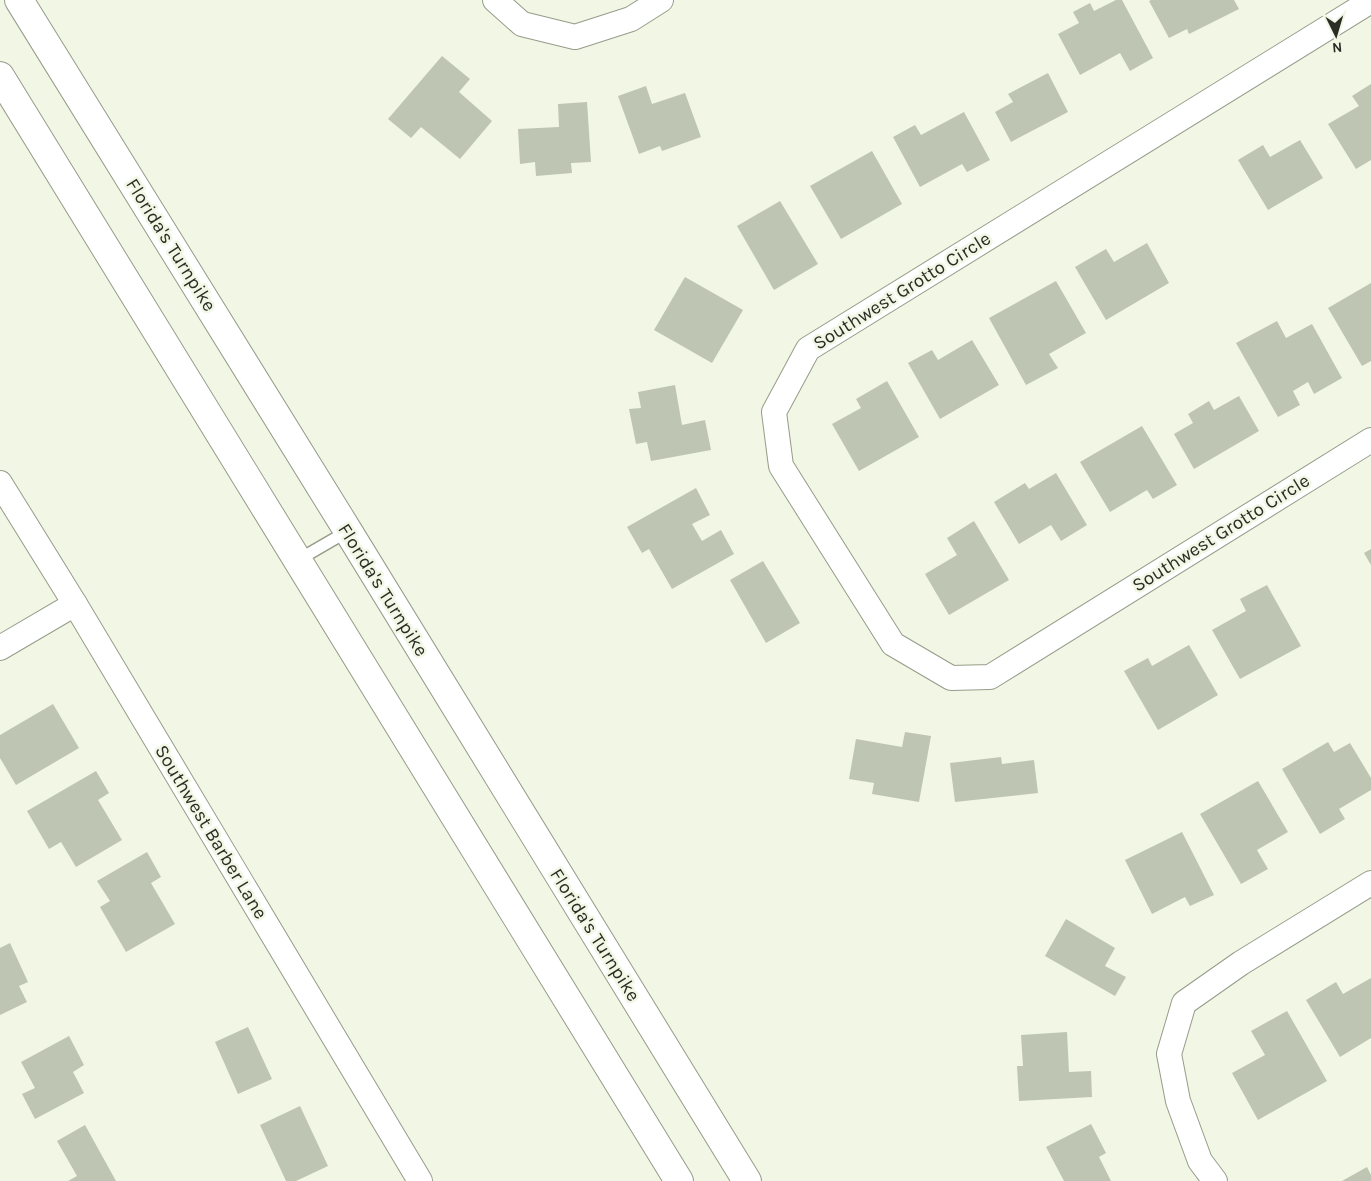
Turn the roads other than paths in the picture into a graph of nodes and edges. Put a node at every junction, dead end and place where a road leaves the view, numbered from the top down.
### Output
1 (18, 0) edge
2 (496, 0) edge
3 (661, 0) edge
4 (1371, 1) edge
5 (0, 76) edge
6 (1371, 440) edge
7 (0, 483) edge
8 (348, 531) junction
9 (298, 560) junction
10 (75, 604) junction
11 (0, 648) edge
12 (1371, 883) edge
13 (420, 1181) edge
14 (679, 1181) edge
15 (746, 1181) edge
16 (1215, 1181) edge

1 - 8 highway, Florida's Turnpike
2 - 3 street
4 - 6 street, Southwest Grotto Circle
5 - 9 highway
7 - 10 street, Southwest Barber Lane
8 - 9 lane
8 - 15 highway, Florida's Turnpike
9 - 14 highway
10 - 11 street
10 - 13 street, Southwest Barber Lane
12 - 16 street

